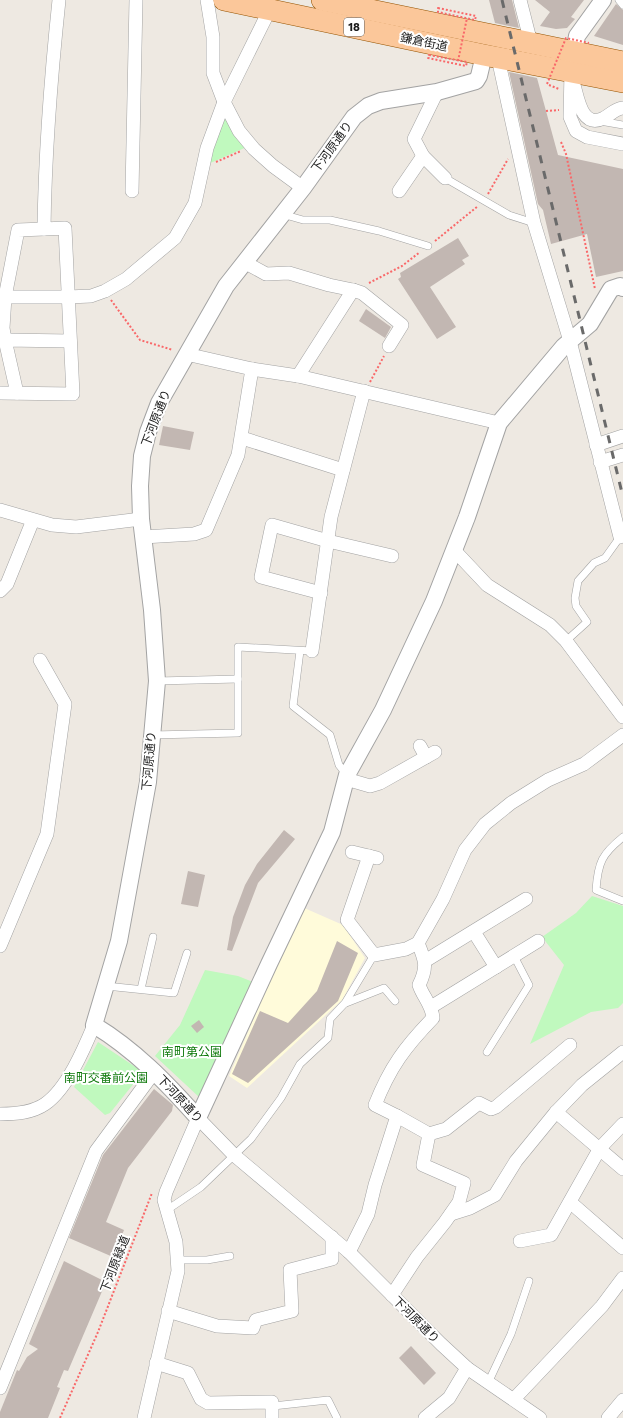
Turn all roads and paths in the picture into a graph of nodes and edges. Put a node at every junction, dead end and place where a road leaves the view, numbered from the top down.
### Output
1 (59, 0) edge
2 (136, 0) edge
3 (207, 0) edge
4 (224, 0) edge
5 (322, 0) edge
6 (520, 0) edge
7 (604, 0) edge
8 (619, 0) edge
9 (623, 5) edge
10 (270, 9) junction
11 (467, 18) junction
12 (531, 43) junction
13 (578, 55) junction
14 (491, 56) junction
15 (458, 61) junction
16 (623, 62) edge
17 (623, 82) edge
18 (547, 84) dead end
19 (437, 92) junction
20 (224, 102) junction
21 (623, 108) edge
22 (563, 109) dead end
23 (546, 111) dead end
24 (603, 119) junction
25 (623, 125) edge
26 (607, 141) junction
27 (516, 144) junction
28 (623, 144) edge
29 (251, 146) junction
30 (423, 156) junction
31 (203, 168) junction
32 (445, 178) joint
33 (303, 188) junction
34 (132, 191) dead end
35 (399, 191) dead end
36 (485, 200) junction
37 (282, 214) junction
38 (534, 224) junction
39 (44, 229) junction
40 (428, 246) dead end
41 (244, 262) junction
42 (623, 288) edge
43 (353, 290) junction
44 (105, 291) junction
45 (6, 297) junction
46 (68, 297) junction
47 (6, 340) junction
48 (70, 341) junction
49 (570, 341) junction
50 (389, 346) joint
51 (186, 354) junction
52 (252, 369) junction
53 (298, 376) junction
54 (364, 391) junction
55 (0, 393) edge
56 (17, 393) junction
57 (499, 423) junction
58 (623, 436) edge
59 (242, 438) junction
60 (596, 445) junction
61 (623, 455) edge
62 (600, 462) junction
63 (343, 470) junction
64 (0, 510) edge
65 (141, 519) junction
66 (33, 520) junction
67 (620, 537) joint
68 (143, 538) junction
69 (328, 541) junction
70 (454, 550) junction
71 (392, 556) dead end
72 (0, 591) edge
73 (320, 593) junction
74 (566, 641) junction
75 (306, 651) junction
76 (40, 660) dead end
77 (238, 679) junction
78 (157, 681) junction
79 (623, 717) edge
80 (152, 735) junction
81 (622, 739) edge
82 (427, 752) dead end
83 (347, 777) junction
84 (623, 837) edge
85 (352, 852) dead end
86 (526, 899) dead end
87 (623, 901) edge
88 (474, 932) junction
89 (153, 937) dead end
90 (538, 941) dead end
91 (418, 943) junction
92 (0, 946) edge
93 (187, 953) dead end
94 (374, 955) junction
95 (514, 956) junction
96 (425, 961) junction
97 (496, 967) junction
98 (106, 986) junction
99 (141, 989) junction
100 (395, 1001) dead end
101 (346, 1004) junction
102 (431, 1007) junction
103 (94, 1025) junction
104 (570, 1045) dead end
105 (487, 1052) dead end
106 (623, 1052) edge
107 (155, 1071) junction
108 (556, 1112) junction
109 (0, 1114) edge
110 (397, 1116) junction
111 (198, 1118) junction
112 (623, 1124) edge
113 (429, 1134) junction
114 (600, 1148) junction
115 (234, 1155) junction
116 (623, 1169) edge
117 (154, 1189) dead end
118 (570, 1202) junction
119 (167, 1210) junction
120 (451, 1214) junction
121 (332, 1237) junction
122 (520, 1241) dead end
123 (623, 1248) edge
124 (350, 1252) junction
125 (230, 1256) dead end
126 (178, 1260) junction
127 (623, 1278) edge
128 (529, 1281) dead end
129 (392, 1295) junction
130 (168, 1311) junction
131 (156, 1363) junction
132 (467, 1368) junction
133 (488, 1383) junction
134 (0, 1388) edge
135 (514, 1399) junction
136 (623, 1400) edge
137 (272, 1412) edge
138 (536, 1417) edge
139 (60, 1418) edge
140 (144, 1418) edge
141 (336, 1418) edge
142 (426, 1418) edge
143 (608, 1418) edge

1 - 39 street
2 - 34 street
3 - 20 street
4 - 10 main road, 鎌倉街道 / 18
5 - 12 main road, 鎌倉街道 / 18
6 - 12 street
7 - 13 street
8 - 9 lane
10 - 14 main road, 鎌倉街道 / 18
10 - 20 street
11 - 11 path, bridge
11 - 15 path, bridge
12 - 13 main road, 鎌倉街道 / 18
13 - 14 main road, 鎌倉街道 / 18
13 - 16 main road, 鎌倉街道 / 18
13 - 17 main road, 鎌倉街道 / 18
13 - 18 path, bridge
13 - 24 street
13 - 26 street
14 - 19 street, 下河原通り
14 - 27 street
15 - 15 path, bridge
19 - 30 street
19 - 33 street, 下河原通り
20 - 29 street
20 - 31 street
21 - 24 street
22 - 23 path
24 - 25 lane
24 - 26 street
26 - 28 street
27 - 36 path
27 - 38 street
29 - 31 path
29 - 33 street
30 - 32 street
30 - 35 street
31 - 44 street
32 - 36 lane
33 - 37 street, 下河原通り
36 - 38 lane
37 - 40 lane
37 - 41 street, 下河原通り
38 - 49 street
39 - 45 street
39 - 46 street
41 - 43 street
41 - 51 street, 下河原通り
42 - 49 street
43 - 50 street
43 - 53 street
44 - 46 street
44 - 51 path
45 - 46 street
45 - 47 street
46 - 48 street
47 - 48 street
47 - 56 street
48 - 56 street
49 - 57 street
49 - 60 street
50 - 54 path
51 - 52 street
51 - 65 street, 下河原通り
52 - 53 street
52 - 59 street
53 - 54 street
54 - 57 street
54 - 63 street
55 - 56 street
57 - 70 street
58 - 60 street
59 - 63 street
59 - 68 street
60 - 62 street
61 - 62 street
62 - 67 street
63 - 69 street
64 - 66 street
65 - 66 street
65 - 68 street, 下河原通り
66 - 72 street
67 - 74 lane
68 - 78 street, 下河原通り
69 - 71 street
69 - 73 street
69 - 73 street
70 - 74 street
70 - 83 street
73 - 75 street
74 - 79 street
75 - 77 lane
75 - 83 lane
76 - 92 street
77 - 78 lane
77 - 80 lane
78 - 80 street, 下河原通り
80 - 98 street, 下河原通り
81 - 91 street
82 - 83 street
83 - 111 street
84 - 87 lane
85 - 94 street
86 - 88 street
88 - 96 street
88 - 97 street
89 - 99 lane
90 - 95 street
91 - 94 street
91 - 96 street
93 - 99 lane
94 - 101 lane
95 - 97 street
95 - 105 lane
96 - 102 street
97 - 102 street
98 - 99 lane
98 - 103 street, 下河原通り
100 - 101 lane
101 - 115 lane
102 - 110 street
103 - 107 street, 下河原通り
103 - 109 street
104 - 113 street
106 - 108 street
107 - 111 street, 下河原通り
107 - 134 street
108 - 114 street
108 - 120 street
110 - 113 street
110 - 124 street
111 - 115 street, 下河原通り
111 - 119 street
112 - 114 street
113 - 120 street
114 - 116 street
114 - 118 street
115 - 119 lane
115 - 121 street, 下河原通り
117 - 139 path, 下河原緑道
118 - 122 street
118 - 123 street
119 - 126 street
120 - 129 street
121 - 124 street, 下河原通り
121 - 130 street
124 - 129 street, 下河原通り
125 - 126 lane
126 - 130 street
127 - 135 street
128 - 133 lane
129 - 132 street, 下河原通り
130 - 131 street
131 - 137 street
131 - 140 street
132 - 133 street, 下河原通り
132 - 142 street
133 - 135 street, 下河原通り
135 - 138 street, 下河原通り
136 - 143 street
137 - 141 lane

